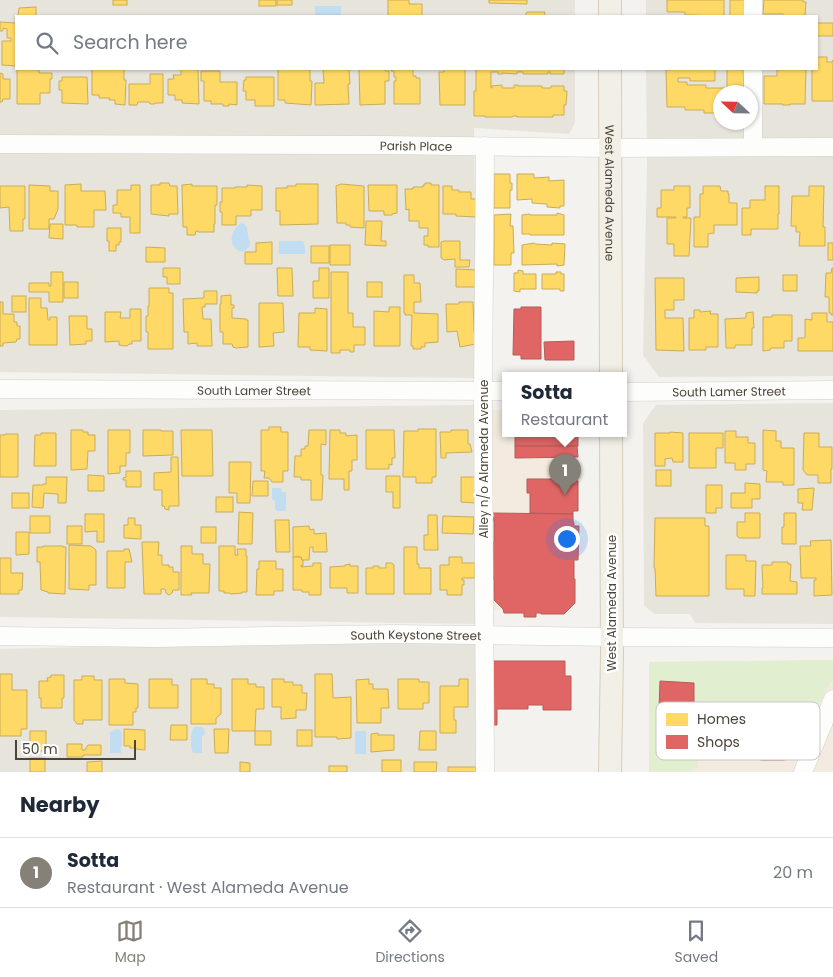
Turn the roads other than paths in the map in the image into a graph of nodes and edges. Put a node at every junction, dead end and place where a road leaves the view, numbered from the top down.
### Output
1 (610, 0) edge
2 (753, 0) edge
3 (610, 15) edge
4 (753, 15) edge
5 (610, 70) edge
6 (753, 70) edge
7 (0, 144) edge
8 (485, 146) junction
9 (753, 147) junction
10 (833, 147) edge
11 (610, 148) junction
12 (611, 372) edge
13 (0, 389) edge
14 (833, 390) edge
15 (483, 391) junction
16 (502, 391) edge
17 (627, 392) edge
18 (611, 437) edge
19 (483, 635) junction
20 (0, 636) edge
21 (612, 637) junction
22 (833, 638) edge
23 (833, 699) edge
24 (820, 723) edge
25 (823, 724) junction
26 (820, 731) edge
27 (808, 760) edge
28 (484, 772) edge
29 (610, 772) edge
30 (803, 772) edge

1 - 3 main road
2 - 4 street
5 - 11 main road, West Alameda Avenue
6 - 9 street
7 - 8 street, Parish Place
8 - 11 street, Parish Place
8 - 15 street, Alley n/o Alameda Avenue
9 - 10 street, Parish Place
9 - 11 street, Parish Place
11 - 12 main road, West Alameda Avenue
13 - 15 street, South Lamer Street
14 - 17 street, South Lamer Street
15 - 16 street, South Lamer Street
15 - 19 street, Alley n/o Alameda Avenue
18 - 21 main road, West Alameda Avenue
19 - 20 street, South Keystone Street
19 - 21 street, South Keystone Street
19 - 28 street, Alley n/o Alameda Avenue
21 - 22 street, South Keystone Street
21 - 29 main road, West Alameda Avenue
23 - 25 street
24 - 25 street
25 - 26 street
27 - 30 street

